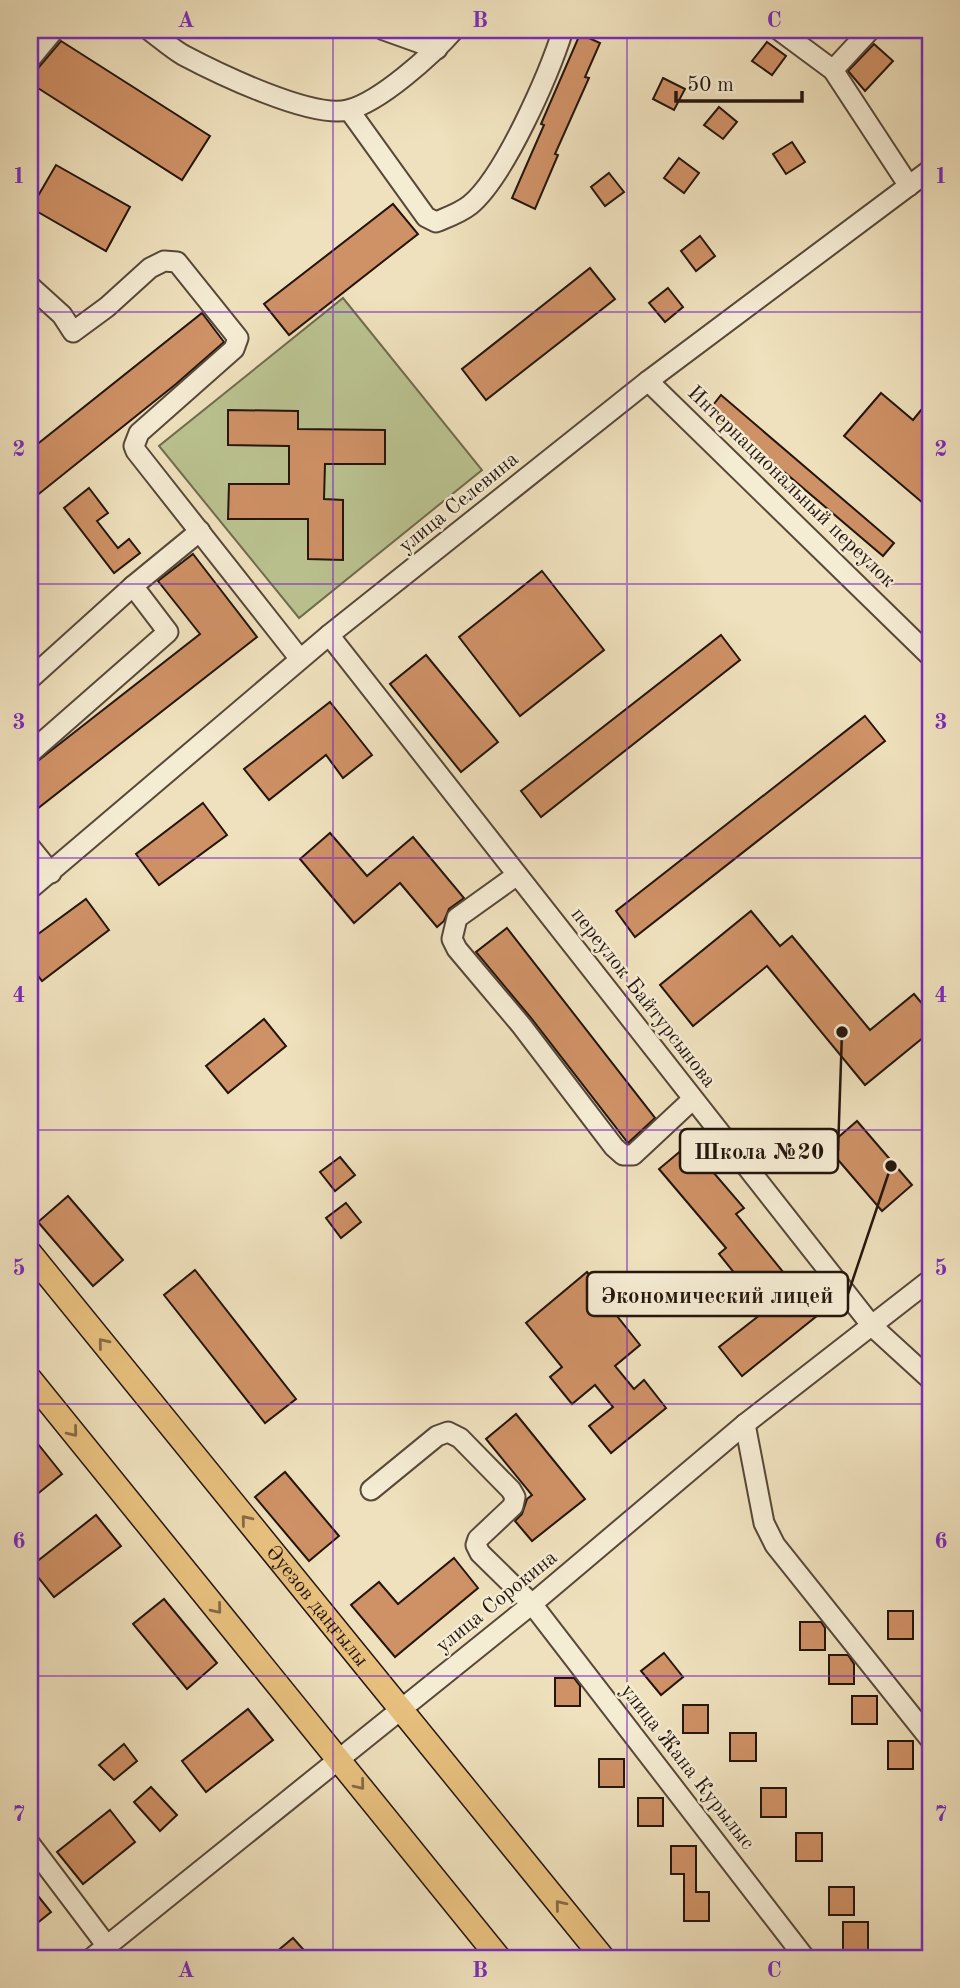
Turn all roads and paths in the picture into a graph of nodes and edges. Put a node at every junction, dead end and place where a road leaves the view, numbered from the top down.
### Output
1 (54, 30) edge
2 (149, 30) edge
3 (384, 30) edge
4 (454, 30) edge
5 (564, 30) edge
6 (779, 30) edge
7 (870, 30) edge
8 (437, 49) junction
9 (30, 59) edge
10 (833, 70) junction
11 (349, 110) junction
12 (930, 170) edge
13 (909, 186) junction
14 (30, 286) edge
15 (648, 381) junction
16 (200, 531) junction
17 (133, 586) junction
18 (328, 635) junction
19 (930, 656) edge
20 (300, 659) junction
21 (30, 679) edge
22 (30, 753) edge
23 (30, 847) edge
24 (51, 873) junction
25 (517, 875) junction
26 (30, 889) edge
27 (693, 1099) junction
28 (30, 1253) edge
29 (930, 1280) edge
30 (872, 1326) junction
31 (30, 1379) edge
32 (930, 1380) edge
33 (745, 1424) junction
34 (371, 1490) dead end
35 (532, 1604) junction
36 (401, 1710) junction
37 (930, 1739) edge
38 (339, 1760) junction
39 (30, 1844) edge
40 (100, 1954) edge
41 (499, 1958) edge
42 (603, 1958) edge
43 (805, 1958) edge

1 - 9 street
2 - 11 street
3 - 8 street
4 - 8 street
5 - 11 street
6 - 10 street
7 - 10 street
8 - 11 street
10 - 13 street
12 - 13 street, улица Селевина
13 - 15 street, улица Селевина
14 - 16 street
15 - 18 street, улица Селевина
15 - 19 street, Интернациональный переулок
16 - 17 street
16 - 20 street
17 - 21 street
17 - 22 street
18 - 20 street, улица Селевина
18 - 25 street, переулок Байтурсынова
20 - 24 street, улица Селевина
23 - 24 street
24 - 26 street, улица Селевина
25 - 27 street, переулок Байтурсынова
25 - 27 street
27 - 30 street, переулок Байтурсынова
36 -> 28 main road, Әуезов даңғылы
29 - 30 street, улица Сорокина
30 - 32 street, переулок Байтурсынова
30 - 33 street, улица Сорокина
31 -> 38 main road
33 - 35 street, улица Сорокина
33 - 37 street
34 - 35 street, улица Жана Курылыс
35 - 36 street, улица Сорокина
35 - 43 street, улица Жана Курылыс
36 - 38 street, улица Сорокина
42 -> 36 main road, Әуезов даңғылы
38 - 40 street, улица Сорокина
38 -> 41 main road
39 - 40 street

